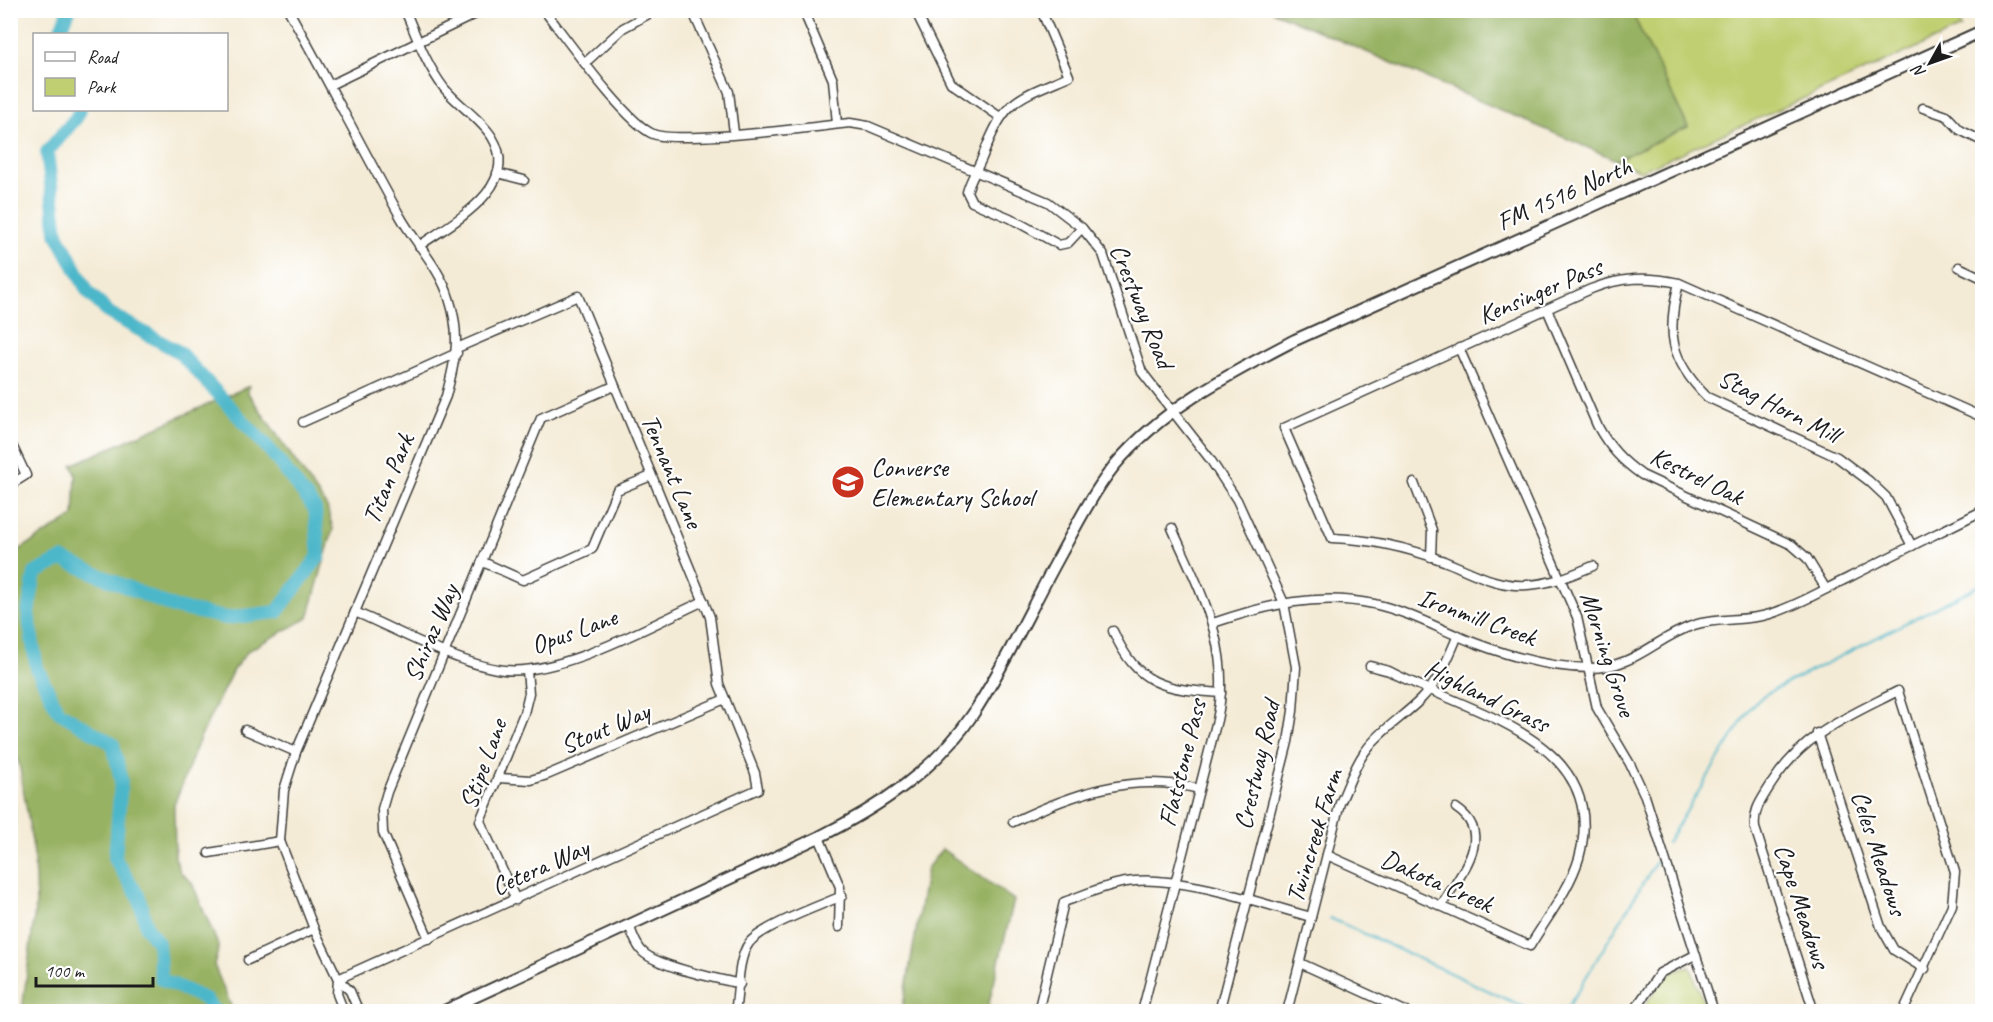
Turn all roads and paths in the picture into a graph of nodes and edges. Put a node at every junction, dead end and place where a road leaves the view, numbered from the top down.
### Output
1 (405, 10) edge
2 (484, 10) edge
3 (544, 10) edge
4 (656, 10) edge
5 (692, 10) edge
6 (803, 10) edge
7 (915, 10) edge
8 (1041, 10) edge
9 (289, 11) edge
10 (1983, 31) edge
11 (420, 43) junction
12 (585, 63) junction
13 (330, 85) junction
14 (1923, 108) dead end
15 (1000, 117) junction
16 (837, 124) junction
17 (734, 133) junction
18 (1983, 141) edge
19 (497, 173) junction
20 (976, 174) junction
21 (524, 180) dead end
22 (1082, 228) junction
23 (419, 246) junction
24 (1959, 267) dead end
25 (1983, 278) edge
26 (1679, 283) junction
27 (1547, 309) junction
28 (1459, 348) junction
29 (457, 350) junction
30 (614, 386) junction
31 (1172, 412) junction
32 (1983, 417) edge
33 (303, 422) dead end
34 (10, 441) edge
35 (651, 476) junction
36 (1414, 483) dead end
37 (10, 485) edge
38 (1983, 511) edge
39 (1172, 528) dead end
40 (1912, 546) junction
41 (1431, 557) junction
42 (483, 562) junction
43 (1593, 566) dead end
44 (1561, 579) junction
45 (1826, 589) junction
46 (704, 601) junction
47 (1284, 603) junction
48 (355, 612) junction
49 (1213, 623) junction
50 (1113, 631) dead end
51 (1458, 636) junction
52 (445, 651) junction
53 (1370, 666) dead end
54 (1590, 668) junction
55 (527, 671) junction
56 (1429, 690) junction
57 (1221, 693) junction
58 (724, 699) junction
59 (246, 730) dead end
60 (1817, 733) junction
61 (296, 752) junction
62 (499, 777) junction
63 (758, 789) joint
64 (1198, 789) junction
65 (1456, 808) dead end
66 (1012, 822) dead end
67 (819, 837) junction
68 (280, 841) junction
69 (209, 853) dead end
70 (1327, 855) junction
71 (1175, 883) junction
72 (842, 896) junction
73 (1247, 899) junction
74 (516, 900) junction
75 (1441, 906) junction
76 (1311, 917) junction
77 (629, 924) junction
78 (839, 927) dead end
79 (314, 929) junction
80 (429, 939) junction
81 (1530, 946) joint
82 (1695, 955) junction
83 (248, 960) dead end
84 (1300, 963) junction
85 (1925, 969) junction
86 (338, 980) junction
87 (740, 984) junction
88 (344, 1011) edge
89 (359, 1011) edge
90 (442, 1011) edge
91 (735, 1011) edge
92 (1038, 1011) edge
93 (1142, 1011) edge
94 (1219, 1011) edge
95 (1287, 1011) edge
96 (1407, 1011) edge
97 (1633, 1011) edge
98 (1714, 1011) edge
99 (1814, 1011) edge
100 (1903, 1011) edge

1 - 11 street
2 - 11 street
3 - 12 street, Crestway Road
4 - 12 street
5 - 17 street
6 - 16 street
7 - 15 street
8 - 15 street
9 - 13 street, Titan Park
10 - 31 main road, FM 1516 North
11 - 13 street
11 - 19 street
12 - 17 street, Crestway Road
13 - 23 street, Titan Park
14 - 18 street
15 - 20 street
16 - 17 street, Crestway Road
16 - 20 street, Crestway Road
19 - 21 street
19 - 23 street
20 - 22 street, Crestway Road
20 - 22 street
22 - 31 street, Crestway Road
23 - 29 street, Titan Park
24 - 25 street
26 - 27 street, Kensinger Pass
26 - 32 street, Kensinger Pass
26 - 40 street, Stag Horn Mill
27 - 28 street, Kensinger Pass
27 - 45 street, Kestrel Oak
28 - 41 street, Kensinger Pass
28 - 44 street, Morning Grove
29 - 30 street, Tennant Lane
29 - 33 street
29 - 48 street, Titan Park
30 - 35 street, Tennant Lane
30 - 42 street, Shiraz Way
31 - 47 street, Crestway Road
31 - 67 main road, FM 1516 North
34 - 37 street
35 - 42 street
35 - 46 street, Tennant Lane
36 - 41 street
38 - 40 street, Ironmill Creek
39 - 49 street, Flatstone Pass
40 - 45 street, Ironmill Creek
41 - 44 street
42 - 52 street, Shiraz Way
43 - 44 street
44 - 54 street, Morning Grove
45 - 54 street, Ironmill Creek
46 - 55 street, Opus Lane
46 - 58 street, Tennant Lane
47 - 49 street, Ironmill Creek
47 - 51 street, Ironmill Creek
47 - 73 street, Crestway Road
48 - 52 street, Opus Lane
48 - 61 street, Titan Park
49 - 57 street, Flatstone Pass
50 - 57 street
51 - 54 street, Ironmill Creek
51 - 56 street, Twincreek Farm
52 - 55 street, Opus Lane
52 - 80 street, Shiraz Way
53 - 56 street, Highland Grass
54 - 82 street, Morning Grove
55 - 62 street, Stipe Lane
56 - 70 street, Twincreek Farm
56 - 81 street, Highland Grass
57 - 64 street, Flatstone Pass
58 - 62 street, Stout Way
58 - 63 street, Tennant Lane
59 - 61 street
60 - 85 street, Celes Meadows
60 - 85 street
60 - 99 street, Cape Meadows
61 - 68 street, Titan Park
62 - 74 street, Stipe Lane
63 - 74 street, Cetera Way
64 - 66 street
64 - 71 street, Flatstone Pass
65 - 75 street
67 - 72 street
67 - 77 main road, FM 1516 North
68 - 69 street
68 - 79 street, Titan Park
70 - 75 street, Dakota Creek
70 - 76 street, Twincreek Farm
71 - 73 street
71 - 92 street
71 - 93 street, Flatstone Pass
72 - 78 street
72 - 87 street
73 - 76 street
73 - 94 street, Crestway Road
74 - 80 street, Cetera Way
75 - 81 street, Dakota Creek
76 - 84 street, Twincreek Farm
77 - 87 street
77 - 90 main road, FM 1516 North
79 - 83 street
79 - 86 street, Titan Park
80 - 86 street, Cetera Way
82 - 97 street
82 - 98 street, Morning Grove
84 - 95 street, Twincreek Farm
84 - 96 street
85 - 100 street
86 - 88 street
86 - 89 street
87 - 91 street

